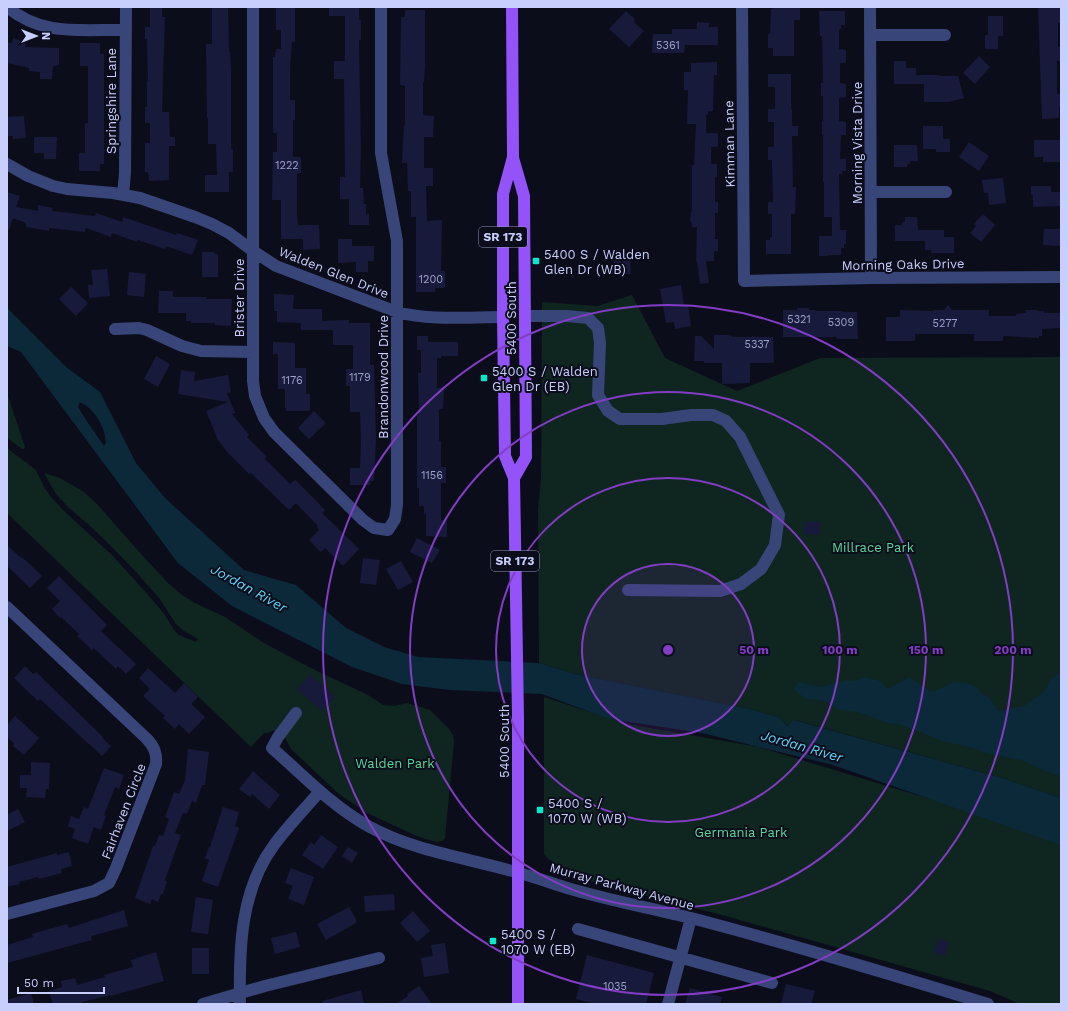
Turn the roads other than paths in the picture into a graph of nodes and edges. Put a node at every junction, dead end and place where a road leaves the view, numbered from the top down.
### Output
1 (7, 7) edge
2 (126, 7) edge
3 (253, 7) edge
4 (381, 7) edge
5 (512, 7) edge
6 (742, 7) edge
7 (870, 7) edge
8 (126, 30) junction
9 (870, 35) junction
10 (945, 35) dead end
11 (513, 157) junction
12 (7, 164) edge
13 (871, 192) junction
14 (946, 192) dead end
15 (123, 195) junction
16 (253, 251) junction
17 (1061, 277) edge
18 (871, 278) junction
19 (744, 281) joint
20 (397, 312) junction
21 (525, 316) junction
22 (503, 317) junction
23 (115, 329) dead end
24 (253, 352) junction
25 (514, 478) junction
26 (388, 530) joint
27 (628, 590) dead end
28 (7, 607) edge
29 (296, 713) dead end
30 (320, 791) junction
31 (517, 872) junction
32 (7, 914) edge
33 (691, 918) junction
34 (578, 929) dead end
35 (379, 958) dead end
36 (680, 958) junction
37 (772, 983) dead end
38 (240, 999) edge
39 (960, 1000) edge
40 (203, 1004) edge
41 (518, 1004) edge
42 (668, 1004) edge
43 (988, 1004) edge

1 - 8 street
2 - 8 street, Springshire Lane
3 - 16 street, Brister Drive
4 - 20 street, Brandonwood Drive
5 - 11 main road, 5400 South / SR 173
6 - 19 street, Kimman Lane
7 - 9 street, Morning Vista Drive
8 - 15 street, Springshire Lane
9 - 10 street
9 - 13 street, Morning Vista Drive
11 - 21 main road, 5400 South / SR 173
11 - 22 main road, 5400 South / SR 173
12 - 15 street, Walden Glen Drive
13 - 14 street
13 - 18 street, Morning Vista Drive
15 - 16 street, Walden Glen Drive
16 - 20 street, Walden Glen Drive
16 - 24 street, Brister Drive
17 - 18 street, Morning Oaks Drive
18 - 19 street, Morning Oaks Drive
20 - 22 street, Walden Glen Drive
20 - 26 street, Brandonwood Drive
21 - 25 main road, 5400 South / SR 173
21 - 27 street
22 - 25 main road, 5400 South / SR 173
23 - 24 street
24 - 26 street, Brister Drive
25 - 31 main road, 5400 South / SR 173
28 - 32 street, Fairhaven Circle
29 - 30 street, Murray Parkway Avenue
30 - 31 street, Murray Parkway Avenue
30 - 38 street
31 - 33 street, Murray Parkway Avenue
31 - 41 main road, 5400 South / SR 173
33 - 36 street
33 - 39 street, Murray Parkway Avenue
34 - 36 street
35 - 38 street
36 - 37 street
36 - 42 street
38 - 40 street
39 - 43 street, Murray Parkway Avenue

